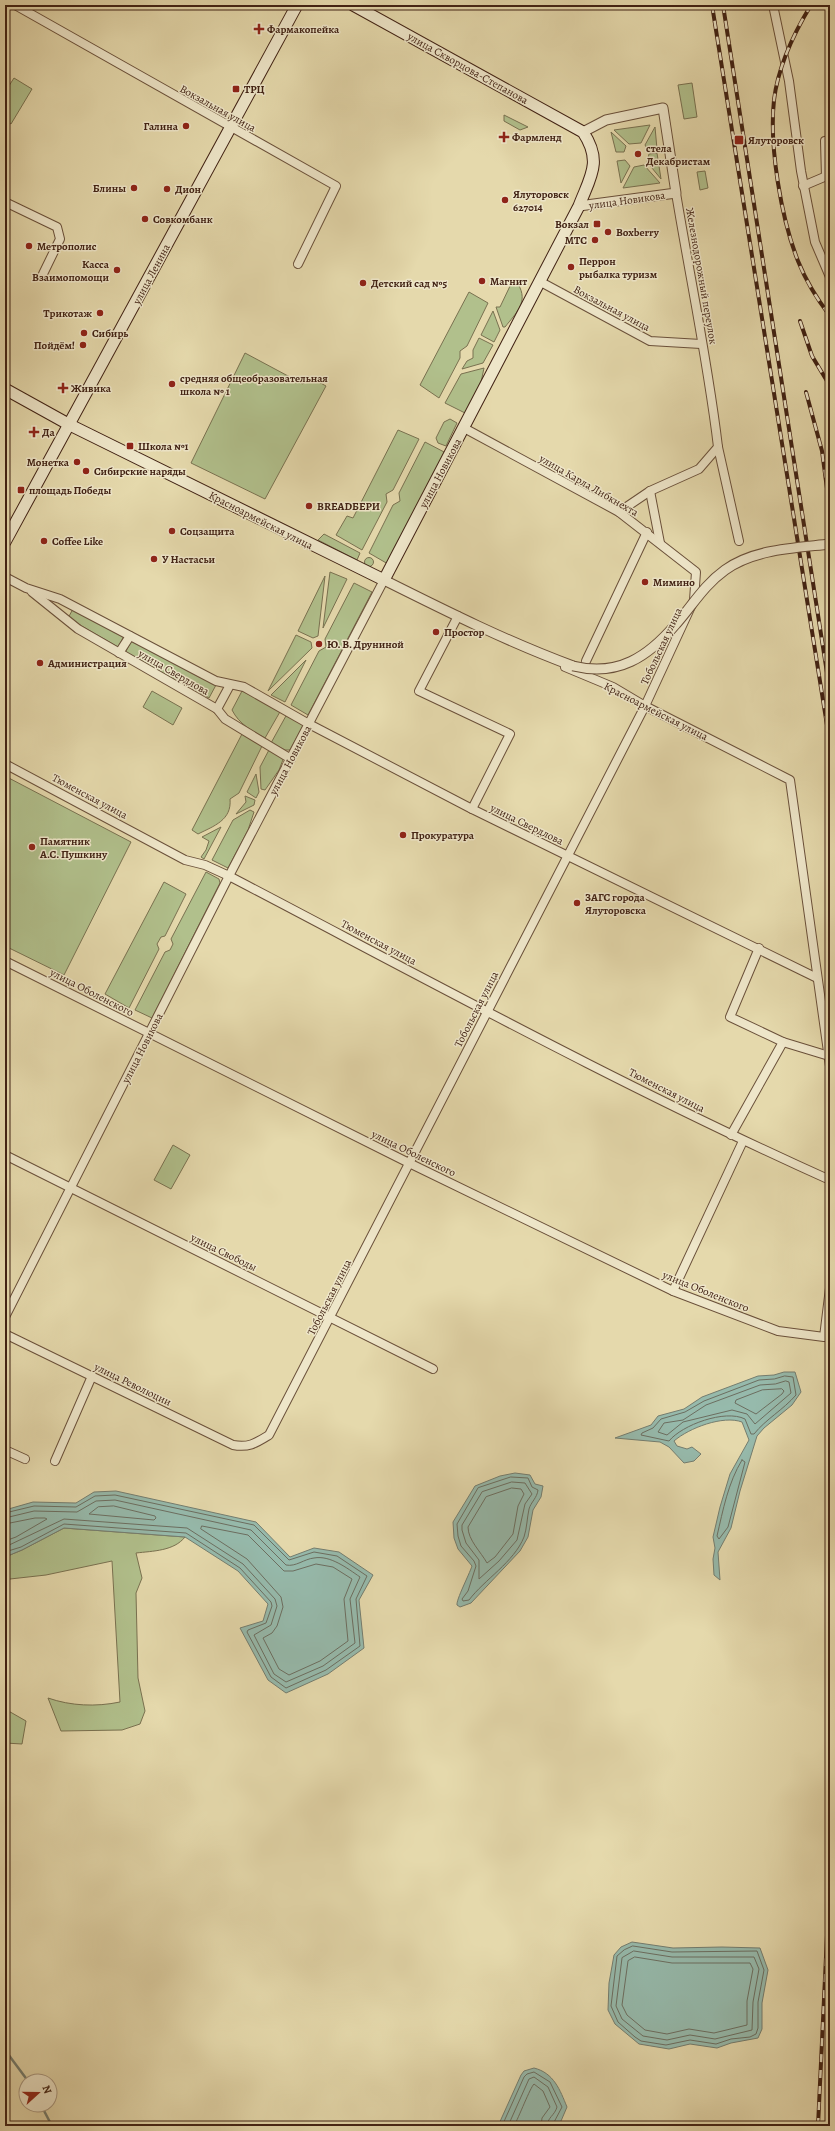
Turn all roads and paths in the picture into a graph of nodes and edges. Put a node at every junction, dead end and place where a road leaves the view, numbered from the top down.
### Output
1 (15, 5) edge
2 (297, 5) edge
3 (353, 5) edge
4 (773, 5) edge
5 (230, 128) junction
6 (583, 132) junction
7 (830, 140) edge
8 (828, 176) edge
9 (804, 186) junction
10 (676, 193) junction
11 (5, 202) edge
12 (579, 206) junction
13 (298, 264) dead end
14 (828, 267) edge
15 (43, 274) dead end
16 (830, 277) edge
17 (539, 282) junction
18 (701, 344) junction
19 (5, 389) edge
20 (70, 424) junction
21 (464, 428) junction
22 (718, 447) junction
23 (650, 491) junction
24 (619, 512) junction
25 (647, 532) junction
26 (739, 541) dead end
27 (5, 542) edge
28 (660, 543) junction
29 (830, 544) edge
30 (696, 572) joint
31 (5, 578) edge
32 (384, 580) junction
33 (26, 588) junction
34 (458, 616) junction
35 (130, 636) junction
36 (521, 645) junction
37 (119, 653) junction
38 (586, 661) dead end
39 (230, 685) junction
40 (645, 706) junction
41 (217, 709) junction
42 (309, 724) junction
43 (291, 759) junction
44 (5, 764) edge
45 (472, 809) junction
46 (568, 856) junction
47 (229, 876) junction
48 (759, 948) junction
49 (5, 961) edge
50 (817, 978) junction
51 (487, 1011) junction
52 (149, 1034) junction
53 (783, 1042) junction
54 (829, 1056) junction
55 (830, 1066) edge
56 (731, 1135) junction
57 (743, 1141) junction
58 (5, 1155) edge
59 (409, 1163) junction
60 (830, 1180) edge
61 (70, 1188) junction
62 (830, 1288) edge
63 (673, 1291) junction
64 (5, 1317) edge
65 (331, 1318) junction
66 (5, 1334) edge
67 (433, 1369) dead end
68 (92, 1376) junction
69 (254, 1445) joint
70 (5, 1450) edge
71 (25, 1459) dead end
72 (55, 1461) dead end

1 - 5 street, Вокзальная улица
2 - 5 main road, улица Ленина
3 - 6 main road, улица Скворцова-Степанова
4 - 9 street
5 - 13 street, Вокзальная улица
5 - 20 main road, улица Ленина
6 - 10 street, Железнодорожный переулок
6 - 12 main road, улица Новикова
7 - 8 street
8 - 9 street
9 - 14 street
10 - 12 street, улица Новикова
10 - 18 street, Железнодорожный переулок
11 - 15 street
12 - 17 main road, улица Новикова
14 - 16 street
17 - 18 street, Вокзальная улица
17 - 21 main road, улица Новикова
18 - 22 street, Железнодорожный переулок
19 - 20 main road, Красноармейская улица
20 - 27 main road, улица Ленина
20 - 32 main road, Красноармейская улица
21 - 24 street, улица Карла Либкнехта
21 - 32 main road, улица Новикова
22 - 23 street
22 - 26 street, Железнодорожный переулок
23 - 24 street
23 - 28 street
24 - 25 street, улица Карла Либкнехта
25 - 28 street, улица Карла Либкнехта
25 - 38 street
28 - 30 street, улица Карла Либкнехта
29 - 36 street, Красноармейская улица, bridge
30 - 40 street, Тобольская улица
31 - 33 street, улица Свердлова
32 - 34 street, Красноармейская улица
32 - 42 street, улица Новикова
33 - 35 street, улица Свердлова
33 - 37 street, улица Свердлова
34 - 36 street, Красноармейская улица
34 - 45 street
35 - 37 street
35 - 39 street, улица Свердлова
36 - 40 street, Красноармейская улица
37 - 41 street, улица Свердлова
39 - 41 street, улица Свердлова
39 - 42 street, улица Свердлова
40 - 46 street, Тобольская улица
40 - 50 street, Красноармейская улица
41 - 43 street, улица Свердлова
42 - 43 street, улица Новикова
42 - 45 street, улица Свердлова
43 - 47 street, улица Новикова
44 - 47 street, Тюменская улица
45 - 46 street, улица Свердлова
46 - 48 street, улица Свердлова
46 - 51 street, Тобольская улица
47 - 51 street, Тюменская улица
47 - 52 street, улица Новикова
48 - 50 street, улица Свердлова
48 - 53 street
49 - 52 street, улица Оболенского
50 - 54 street
51 - 56 street, Тюменская улица
51 - 59 street, Тобольская улица
52 - 59 street, улица Оболенского
52 - 61 street, улица Новикова
53 - 54 street
53 - 56 street
54 - 55 street
56 - 57 street, Тюменская улица
57 - 60 street, Тюменская улица
57 - 63 street
58 - 61 street, улица Свободы
59 - 63 street, улица Оболенского
59 - 65 street, Тобольская улица
61 - 64 street, улица Новикова
61 - 65 street, улица Свободы
62 - 63 street, улица Оболенского
65 - 67 street, улица Свободы
65 - 69 street, Тобольская улица
66 - 68 street, улица Революции
68 - 69 street, улица Революции
68 - 72 street
70 - 71 street

